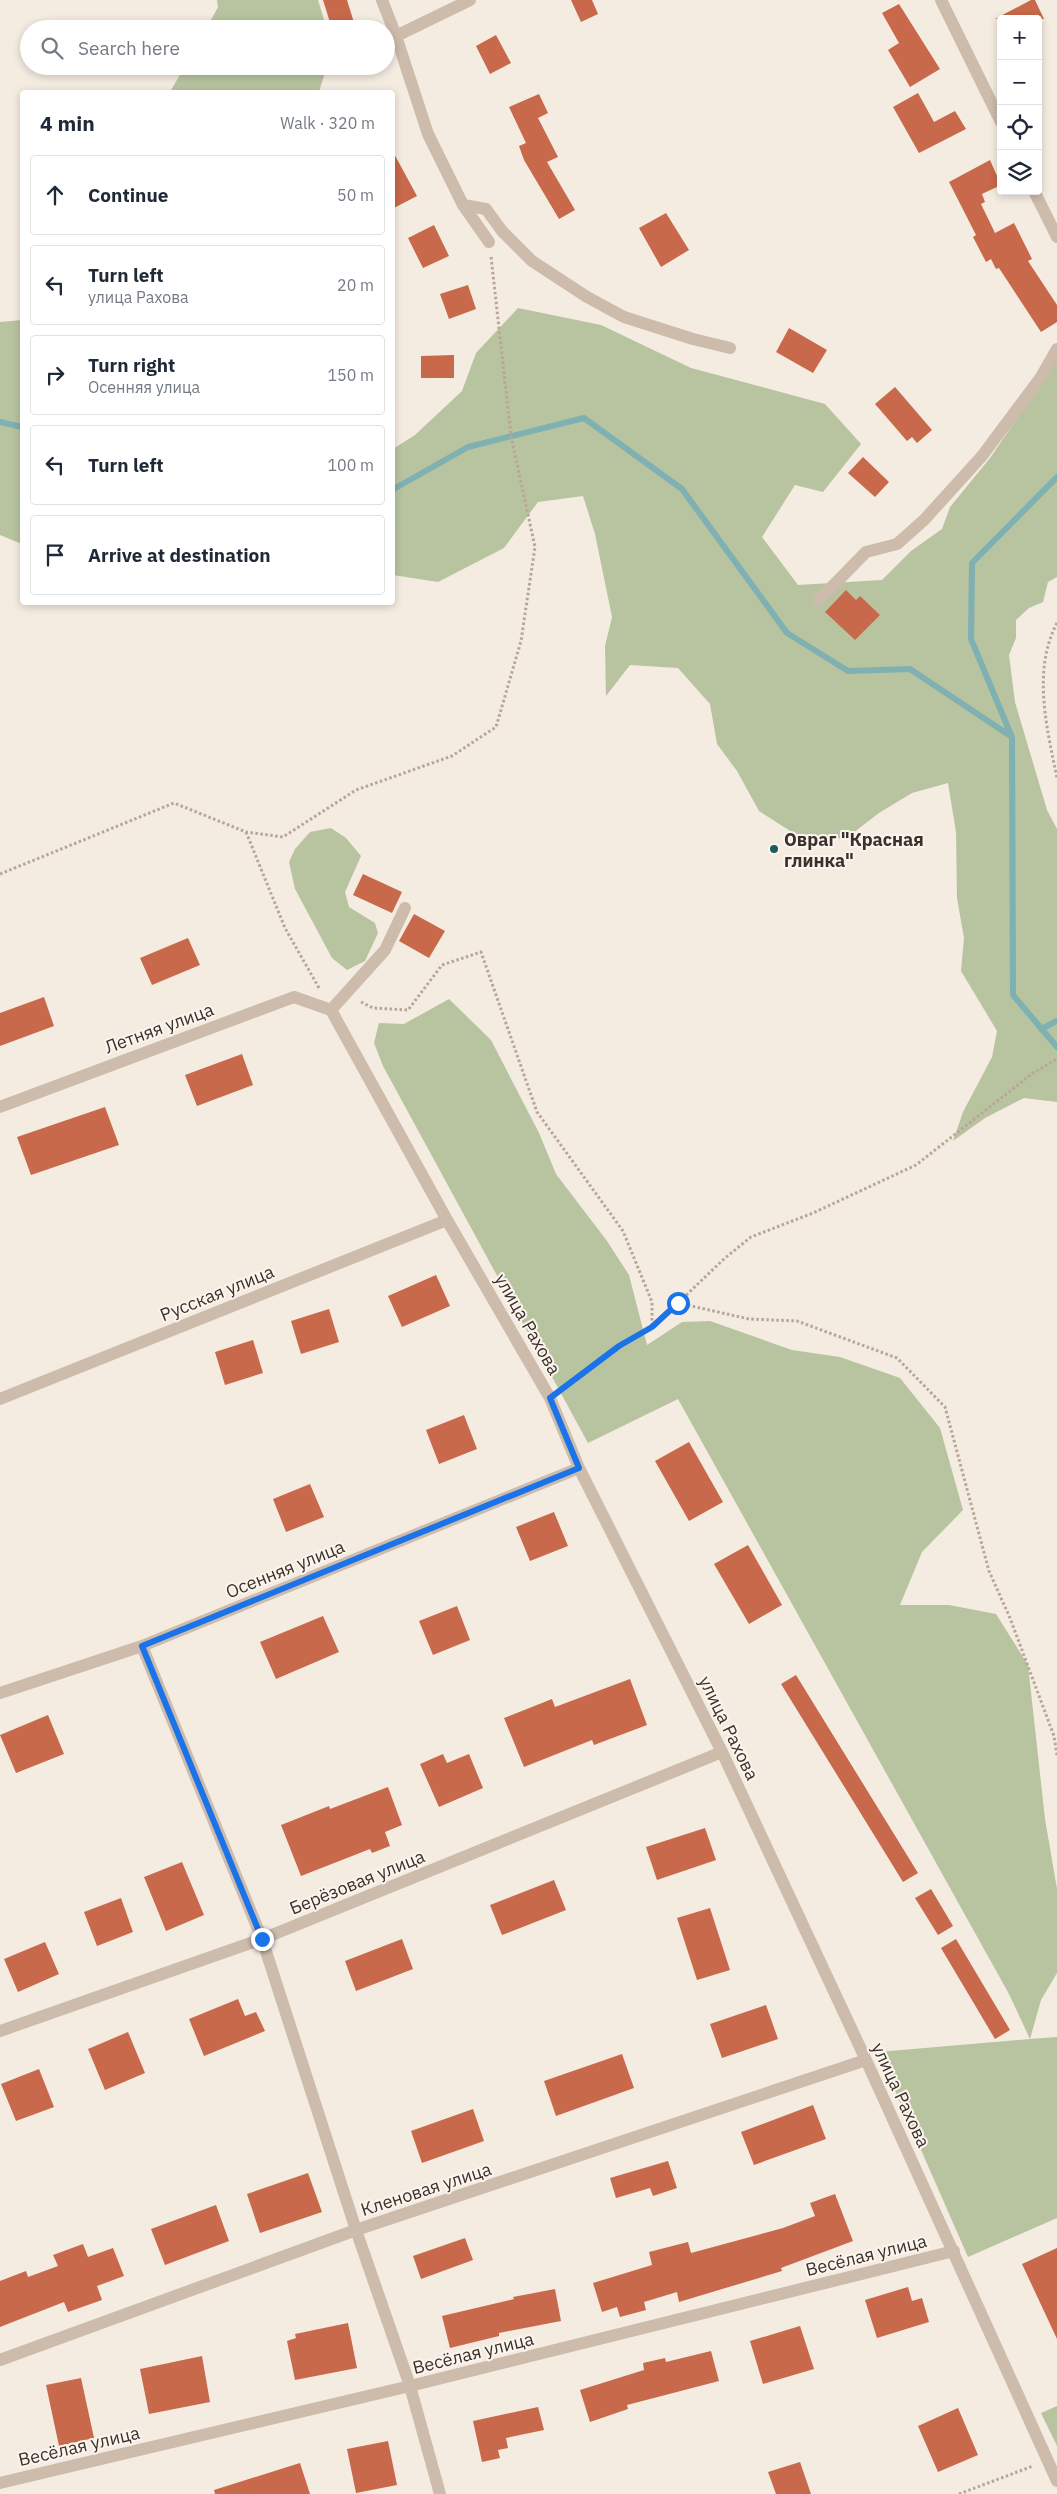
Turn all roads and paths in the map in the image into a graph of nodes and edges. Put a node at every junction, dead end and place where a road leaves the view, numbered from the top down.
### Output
1 (382, 0) edge
2 (470, 0) edge
3 (941, 0) edge
4 (390, 20) edge
5 (396, 36) joint
6 (997, 114) edge
7 (1036, 195) edge
8 (464, 205) junction
9 (1057, 237) edge
10 (489, 242) joint
11 (730, 348) dead end
12 (1057, 349) edge
13 (819, 600) dead end
14 (1057, 623) edge
15 (1057, 778) edge
16 (246, 832) junction
17 (0, 874) edge
18 (405, 908) dead end
19 (346, 994) junction
20 (332, 1010) junction
21 (1057, 1059) edge
22 (0, 1107) edge
23 (447, 1220) junction
24 (678, 1303) junction
25 (652, 1327) junction
26 (550, 1398) junction
27 (0, 1399) edge
28 (579, 1468) junction
29 (142, 1646) junction
30 (0, 1693) edge
31 (722, 1752) junction
32 (1057, 1755) edge
33 (262, 1939) junction
34 (0, 2031) edge
35 (866, 2060) junction
36 (356, 2230) junction
37 (954, 2251) junction
38 (0, 2360) edge
39 (410, 2386) junction
40 (1047, 2460) junction
41 (1057, 2481) edge
42 (0, 2483) edge
43 (440, 2494) edge
44 (959, 2494) edge

1 - 4 street
2 - 5 street
3 - 6 street
5 - 8 street
7 - 9 street
8 - 10 street
8 - 11 street
10 - 16 path
12 - 13 street
14 - 15 path
16 - 17 path
16 - 20 path
18 - 19 street
19 - 20 street
19 - 25 path
20 - 22 street, Летняя улица
20 - 23 street, улица Рахова
21 - 24 path
23 - 26 street, улица Рахова
23 - 27 street, Русская улица
24 - 25 path
24 - 32 path
25 - 26 path
26 - 28 street, улица Рахова
28 - 29 street, Осенняя улица
28 - 31 street, улица Рахова
29 - 30 street, Осенняя улица
29 - 33 street
31 - 33 street, Берёзовая улица
31 - 35 street, улица Рахова
33 - 34 street, Берёзовая улица
33 - 36 street
35 - 36 street, Кленовая улица
35 - 37 street, улица Рахова
36 - 38 street, Кленовая улица
36 - 39 street
37 - 39 street, Весёлая улица
37 - 40 street, улица Рахова
39 - 42 street, Весёлая улица
39 - 43 street
40 - 41 street, улица Рахова
40 - 44 path

